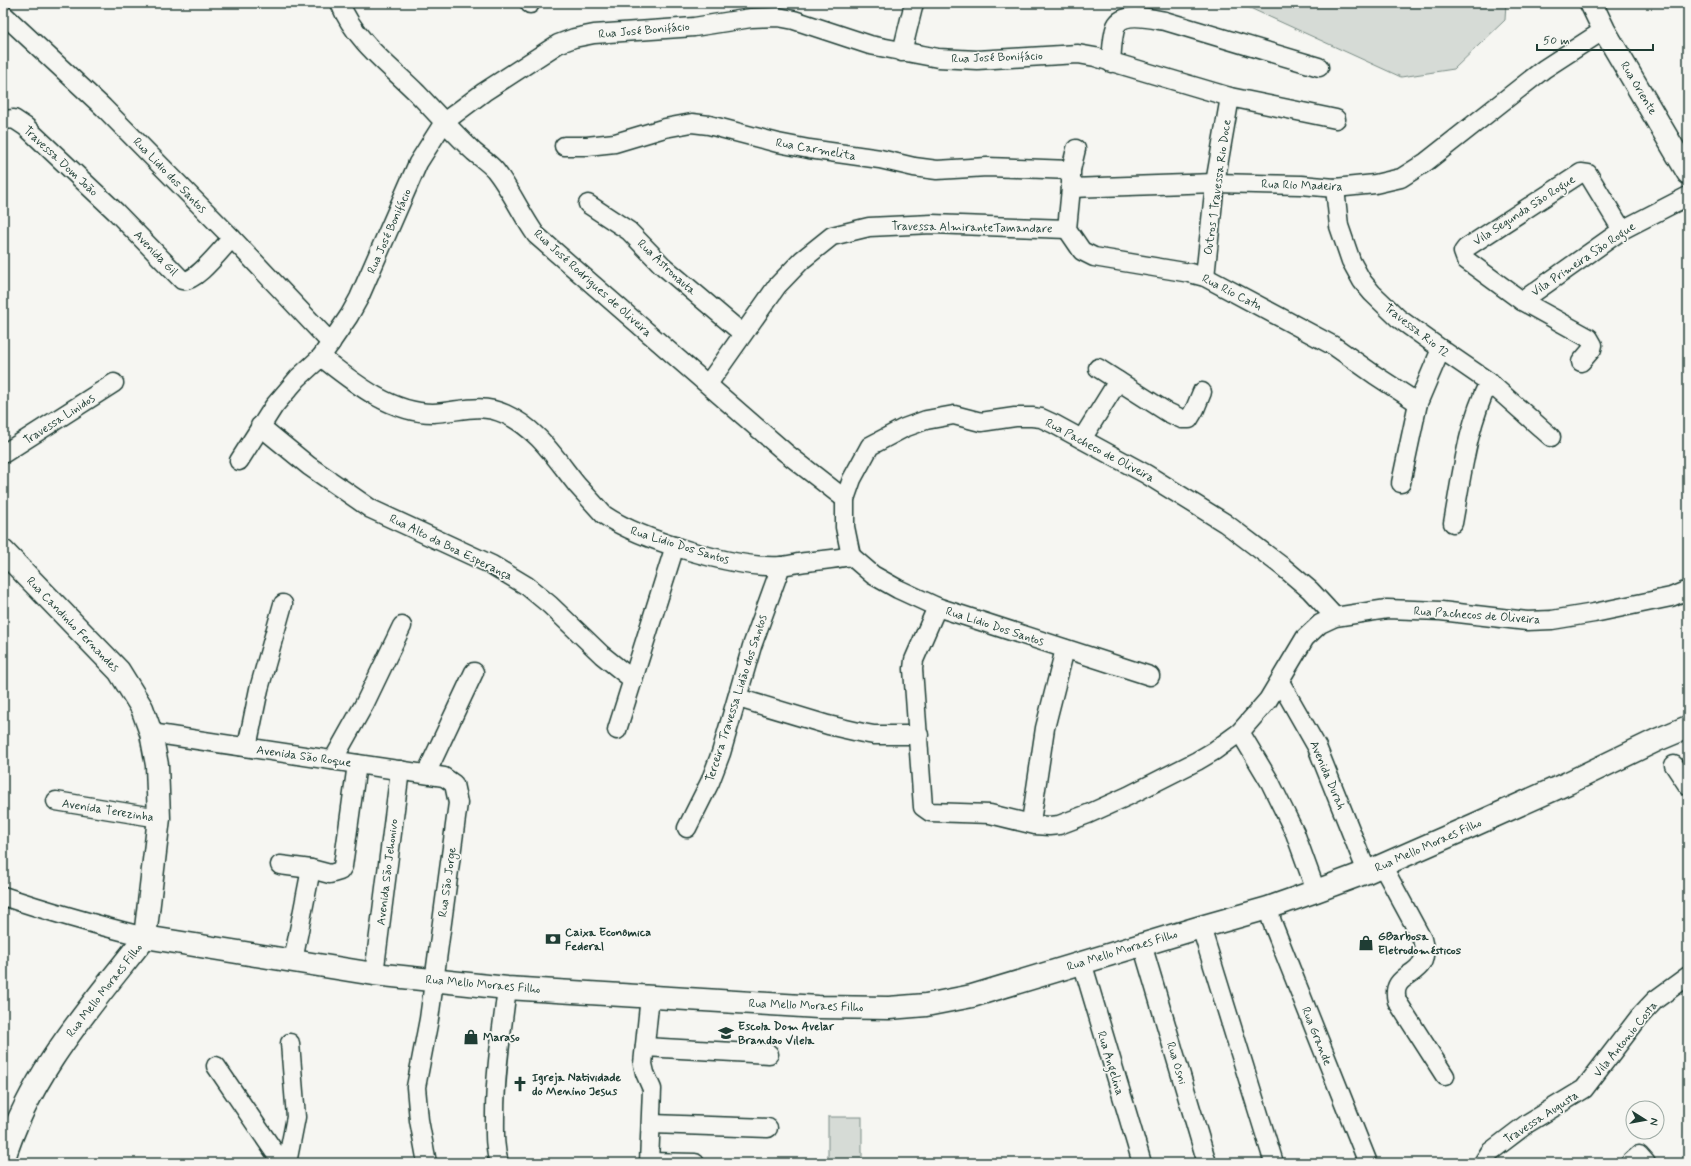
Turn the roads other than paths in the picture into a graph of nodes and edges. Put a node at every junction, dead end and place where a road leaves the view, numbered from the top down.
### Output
1 (340, 3) edge
2 (914, 3) edge
3 (1591, 3) edge
4 (3, 14) edge
5 (1604, 30) junction
6 (902, 52) junction
7 (1111, 63) junction
8 (1319, 67) dead end
9 (1230, 97) junction
10 (1336, 119) dead end
11 (3, 120) edge
12 (444, 122) junction
13 (564, 146) dead end
14 (1076, 149) dead end
15 (1071, 170) junction
16 (1688, 173) edge
17 (1215, 183) junction
18 (1071, 188) junction
19 (1335, 188) junction
20 (1688, 196) edge
21 (588, 204) dead end
22 (116, 212) joint
23 (1067, 229) junction
24 (1622, 230) junction
25 (232, 238) junction
26 (1205, 277) junction
27 (1522, 301) junction
28 (742, 333) junction
29 (1440, 349) junction
30 (326, 350) junction
31 (1581, 362) dead end
32 (1098, 368) dead end
33 (1118, 381) junction
34 (1489, 382) junction
35 (114, 383) dead end
36 (708, 384) junction
37 (1202, 392) dead end
38 (1418, 402) junction
39 (260, 426) junction
40 (1550, 437) dead end
41 (1082, 440) junction
42 (3, 454) edge
43 (239, 461) dead end
44 (1400, 483) dead end
45 (845, 499) junction
46 (1452, 523) dead end
47 (675, 546) junction
48 (851, 556) junction
49 (4, 557) edge
50 (781, 566) junction
51 (1688, 590) edge
52 (283, 604) dead end
53 (937, 607) junction
54 (1335, 617) junction
55 (402, 626) dead end
56 (1065, 649) junction
57 (474, 672) dead end
58 (1150, 676) dead end
59 (633, 680) junction
60 (1280, 682) junction
61 (738, 698) junction
62 (1688, 727) edge
63 (618, 730) dead end
64 (1240, 732) junction
65 (151, 733) junction
66 (919, 735) junction
67 (247, 748) junction
68 (333, 760) junction
69 (357, 764) junction
70 (1674, 765) dead end
71 (400, 770) junction
72 (426, 774) junction
73 (454, 784) joint
74 (1688, 786) edge
75 (56, 801) dead end
76 (159, 818) junction
77 (1031, 822) junction
78 (687, 828) dead end
79 (280, 865) dead end
80 (1374, 868) junction
81 (311, 869) junction
82 (1316, 891) junction
83 (3, 896) edge
84 (1268, 908) junction
85 (1201, 926) junction
86 (145, 937) junction
87 (1144, 953) junction
88 (293, 961) junction
89 (1082, 962) junction
90 (374, 974) junction
91 (1688, 976) edge
92 (433, 980) junction
93 (507, 988) junction
94 (650, 996) junction
95 (290, 1043) dead end
96 (645, 1047) junction
97 (769, 1054) dead end
98 (216, 1066) dead end
99 (1445, 1076) dead end
100 (1584, 1089) joint
101 (652, 1124) junction
102 (768, 1128) dead end
103 (3, 1162) edge
104 (649, 1162) edge
105 (282, 1163) edge
106 (287, 1163) edge
107 (428, 1163) edge
108 (499, 1163) edge
109 (695, 1163) edge
110 (1142, 1163) edge
111 (1207, 1163) edge
112 (1274, 1163) edge
113 (1368, 1163) edge
114 (1483, 1163) edge

1 - 12 street, Rua José Rodrigues de Oliveira
2 - 6 street
3 - 5 main road, Rua Oriente
4 - 25 street, Rua Lidio dos Santos
5 - 16 main road, Rua Oriente
5 - 19 street, Rua Rio Madeira
6 - 7 street, Rua José Bonifácio
6 - 12 street, Rua José Bonifácio
7 - 8 street
7 - 9 street, Rua José Bonifácio
9 - 10 street, Rua José Bonifácio
9 - 17 street, Outros 1 Travessa Rio Doce
11 - 22 street, Travessa Dom João
12 - 30 street, Rua José Bonifácio
12 - 36 street, Rua José Rodrigues de Oliveira
13 - 15 street, Rua Carmelita
14 - 15 street
15 - 18 street
17 - 18 street, Rua Rio Madeira
17 - 19 street, Rua Rio Madeira
17 - 26 street, Outros 1 Travessa Rio Doce
18 - 23 street
19 - 29 street, Travessa Rio 12
20 - 24 street, Vila Primeira São Rogue
21 - 28 street, Rua Astronauta
22 - 25 street, Avenida Gil
23 - 26 street, Rua Rio Catu
23 - 28 street, Travessa AlmiranteTamandare
24 - 27 street, Vila Primeira São Rogue
24 - 27 street, Vila Segunda São Rogue
25 - 30 street, Rua Lidio dos Santos
26 - 38 street, Rua Rio Catu
27 - 31 street, Vila Segunda São Rogue
28 - 36 street, Travessa AlmiranteTamandare
29 - 34 street, Travessa Rio 12
29 - 38 street
30 - 39 street
30 - 47 street, Rua Lidio Dos Santos
32 - 33 street
33 - 37 street
33 - 41 street
34 - 40 street, Travessa Rio 12
34 - 46 street
35 - 42 street, Travessa Linidos
36 - 45 street, Rua José Rodrigues de Oliveira
38 - 44 street
39 - 43 street
39 - 59 street, Rua Alto da Boa Esperança
41 - 45 street, Rua Pacheco de Oliveira
41 - 54 street, Rua Pacheco de Oliveira
45 - 48 street, Rua Pacheco de Oliveira
47 - 50 street, Rua Lidio Dos Santos
47 - 59 street
48 - 50 street, Rua Lidio Dos Santos
48 - 53 street, Rua Lidio Dos Santos
49 - 65 main road, Rua Candinho Fernandes
50 - 61 street, Terceira Travessa Lidão dos Santos
51 - 54 street, Rua Pachecos de Oliveira
52 - 67 street
53 - 56 street, Rua Lidio Dos Santos
53 - 66 street
54 - 60 street, Rua Pachecos de Oliveira
55 - 68 street
56 - 58 street, Rua Lidio Dos Santos
56 - 77 street
57 - 72 street
59 - 63 street
60 - 64 street, Rua Pachecos de Oliveira
60 - 80 street, Avenida Durah
61 - 66 street
61 - 78 street, Terceira Travessa Lidão dos Santos
62 - 80 main road, Rua Mello Moraes Filho
64 - 77 street, Rua Pachecos de Oliveira
64 - 82 street
65 - 67 street, Avenida São Roque
65 - 76 main road, Rua Candinho Fernandes
66 - 77 street, Rua Pachecos de Oliveira
67 - 68 street, Avenida São Roque
68 - 69 street, Avenida São Roque
69 - 71 street, Avenida São Roque
69 - 81 street
70 - 74 street
71 - 72 street, Avenida São Roque
71 - 90 street, Avenida São Jehonivo
72 - 73 street, Avenida São Roque
73 - 92 street, Rua São Jorge
75 - 76 street, Avenida Terezinha
76 - 86 main road, Rua Candinho Fernandes
79 - 81 street
80 - 82 main road, Rua Mello Moraes Filho
80 - 99 street, Avenida Durah
81 - 88 street
82 - 84 main road, Rua Mello Moraes Filho
83 - 86 street
84 - 85 main road, Rua Mello Moraes Filho
84 - 113 street, Rua Grande
85 - 87 main road, Rua Mello Moraes Filho
85 - 112 street
86 - 88 main road, Rua Mello Moraes Filho
86 - 103 main road, Rua Mello Moraes Filho
87 - 89 main road, Rua Mello Moraes Filho
87 - 111 street, Rua Osni
88 - 90 main road, Rua Mello Moraes Filho
89 - 94 main road, Rua Mello Moraes Filho
89 - 110 street, Rua Angelina
90 - 92 main road, Rua Mello Moraes Filho
91 - 100 street, Vila Antonio Costa
92 - 93 main road, Rua Mello Moraes Filho
92 - 107 street
93 - 94 main road, Rua Mello Moraes Filho
93 - 108 street
94 - 96 street
95 - 106 street
96 - 97 street
96 - 101 street
98 - 105 street
100 - 114 street, Travessa Augusta
101 - 102 street
101 - 104 street
104 - 109 street

